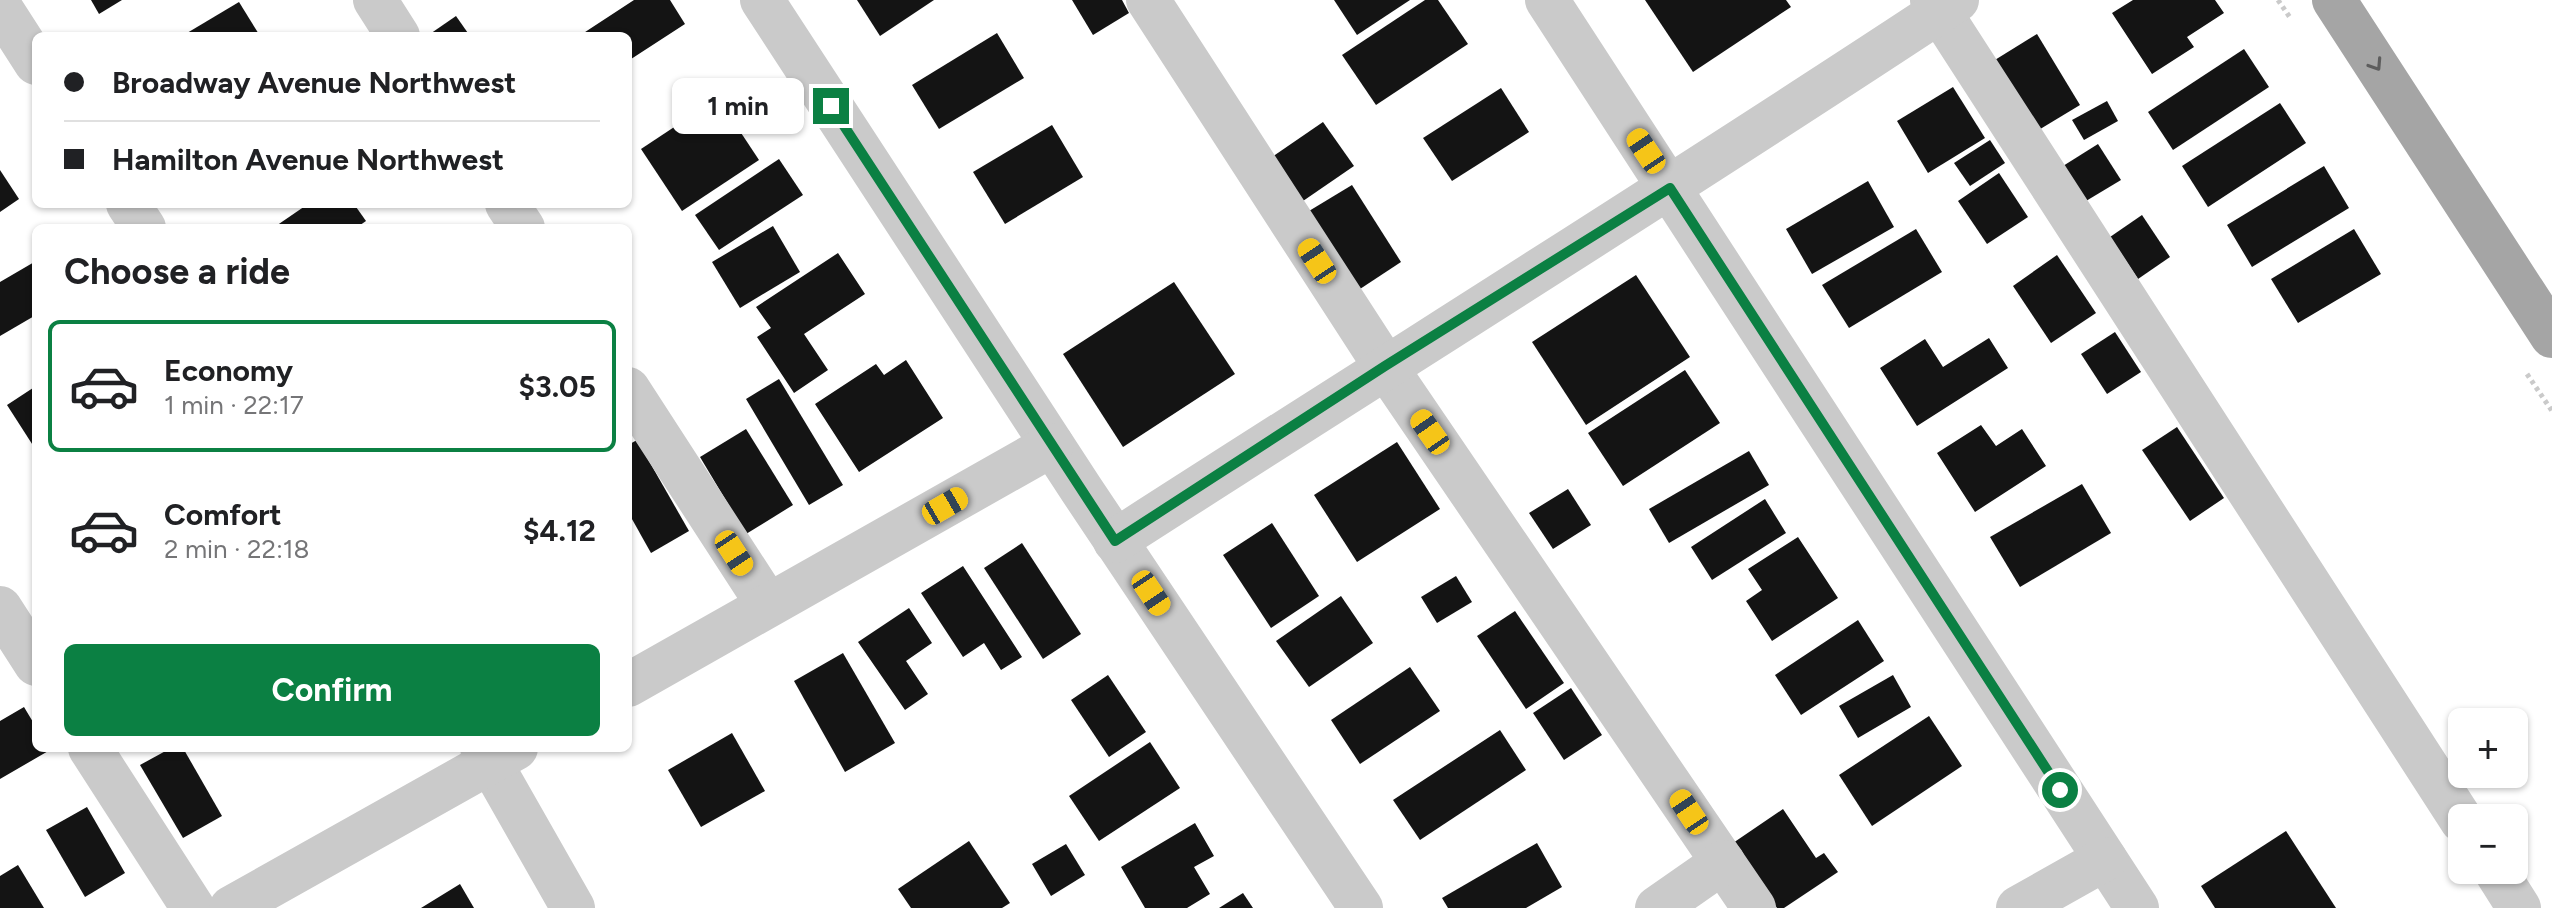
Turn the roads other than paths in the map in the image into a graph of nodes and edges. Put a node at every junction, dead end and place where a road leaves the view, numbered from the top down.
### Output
1 (375, 0) edge
2 (762, 0) edge
3 (1148, 0) edge
4 (1547, 0) edge
5 (2334, 0) edge
6 (1943, 4) edge
7 (0, 7) edge
8 (395, 32) edge
9 (32, 57) edge
10 (1670, 188) junction
11 (2552, 336) edge
12 (1385, 366) junction
13 (632, 395) edge
14 (1052, 445) junction
15 (1115, 541) junction
16 (768, 605) junction
17 (0, 608) edge
18 (32, 658) edge
19 (632, 683) edge
20 (93, 752) edge
21 (496, 753) edge
22 (2451, 804) edge
23 (2105, 859) junction
24 (1723, 862) junction
25 (2504, 884) edge
26 (193, 908) edge
27 (231, 908) edge
28 (573, 908) edge
29 (1361, 908) edge
30 (1657, 908) edge
31 (1754, 908) edge
32 (2018, 908) edge
33 (2137, 908) edge
34 (2519, 908) edge

1 - 8 street
2 - 14 street
3 - 12 street
4 - 10 street
5 -> 11 main road
6 - 10 street
6 - 22 street
7 - 9 street
10 - 12 street
10 - 23 street
12 - 15 street
12 - 24 street
13 - 16 street
14 - 15 street
14 - 16 street
15 - 29 street
16 - 19 street
17 - 18 street
20 - 26 street
21 - 27 street
21 - 28 street
23 - 32 street
23 - 33 street
24 - 30 street
24 - 31 street
25 - 34 street

